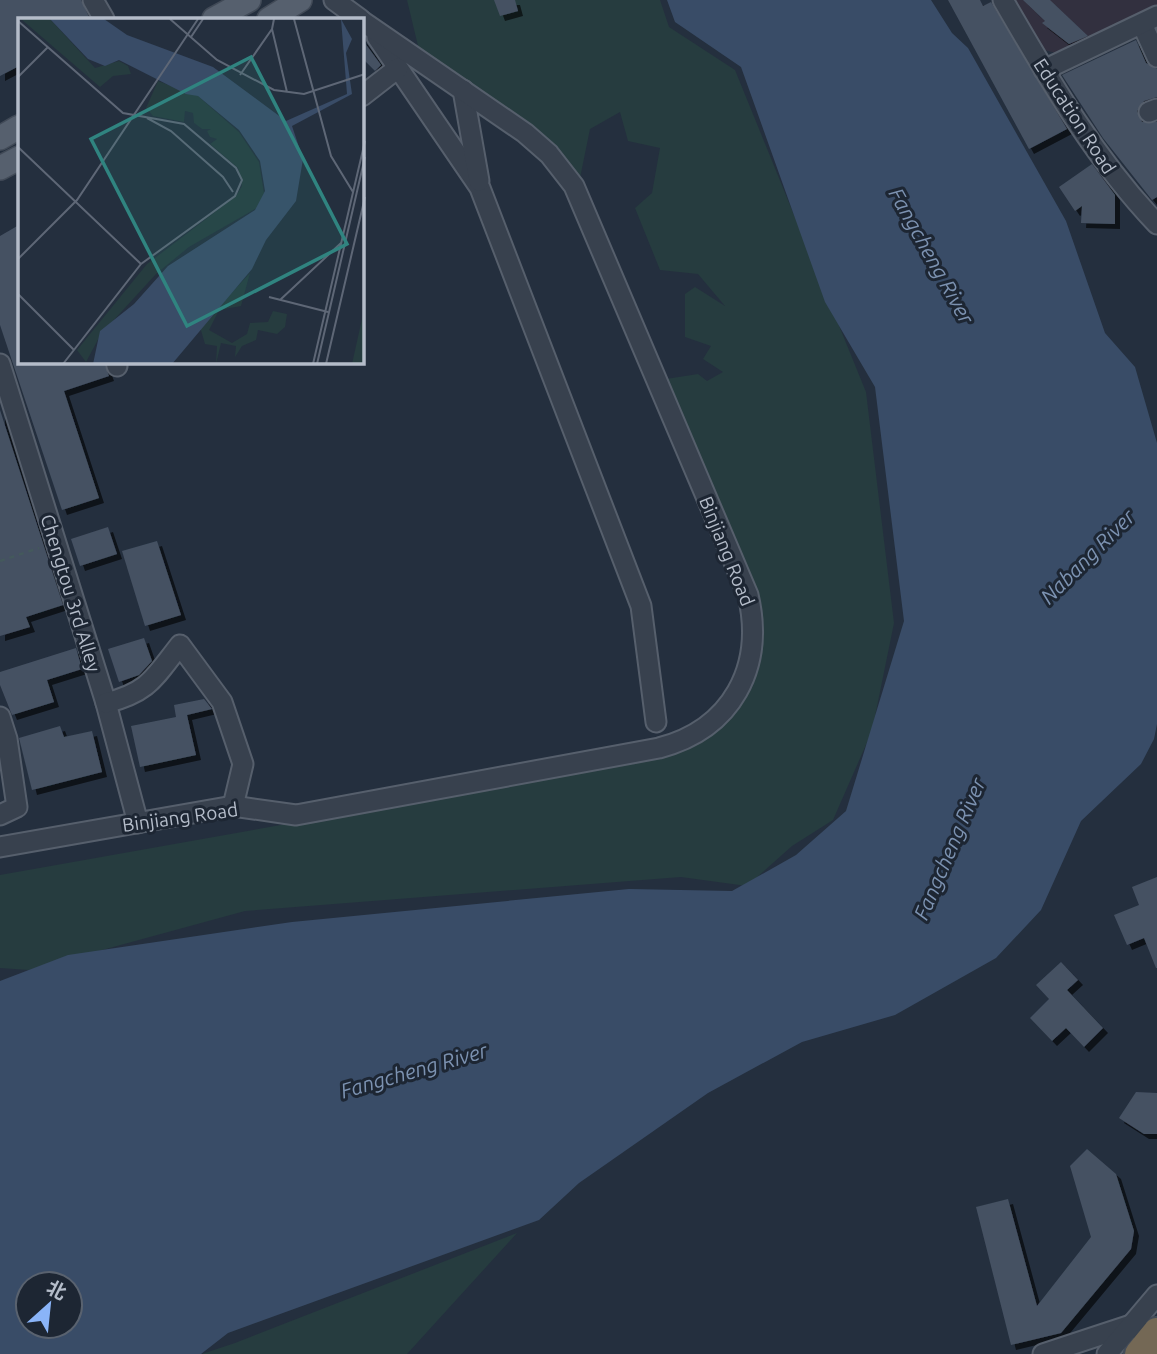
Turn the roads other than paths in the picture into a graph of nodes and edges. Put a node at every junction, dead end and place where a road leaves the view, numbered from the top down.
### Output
1 (93, 0) edge
2 (249, 0) edge
3 (300, 0) edge
4 (334, 0) edge
5 (1003, 0) edge
6 (103, 18) edge
7 (217, 18) edge
8 (271, 18) edge
9 (359, 18) edge
10 (1149, 20) edge
11 (364, 22) edge
12 (1157, 57) edge
13 (398, 68) junction
14 (1044, 70) junction
15 (463, 90) junction
16 (364, 94) edge
17 (18, 128) edge
18 (0, 138) edge
19 (18, 159) edge
20 (0, 168) edge
21 (481, 188) junction
22 (1157, 224) edge
23 (0, 364) edge
24 (106, 703) junction
25 (0, 717) edge
26 (656, 722) dead end
27 (233, 806) junction
28 (0, 815) edge
29 (138, 823) junction
30 (0, 847) edge
31 (1157, 1295) edge
32 (1145, 1337) edge
33 (1044, 1354) edge
34 (1107, 1354) edge

1 - 6 street
2 - 7 main road
3 - 8 main road
4 - 9 street, Binjiang Road
5 - 14 street, Education Road
10 - 12 street
10 - 14 street
11 - 13 street
11 - 15 street, Binjiang Road
13 - 16 street
13 - 21 street
14 - 22 street, Education Road
15 - 21 street
15 - 27 street, Binjiang Road
17 - 18 main road
19 - 20 main road
21 - 26 street
23 - 24 street, Chengtou 3rd Alley
24 - 27 street
24 - 29 street, Chengtou 3rd Alley
25 - 28 street
27 - 29 street, Binjiang Road
29 - 30 street, Binjiang Road
31 - 32 street
32 - 33 street
32 - 34 street

